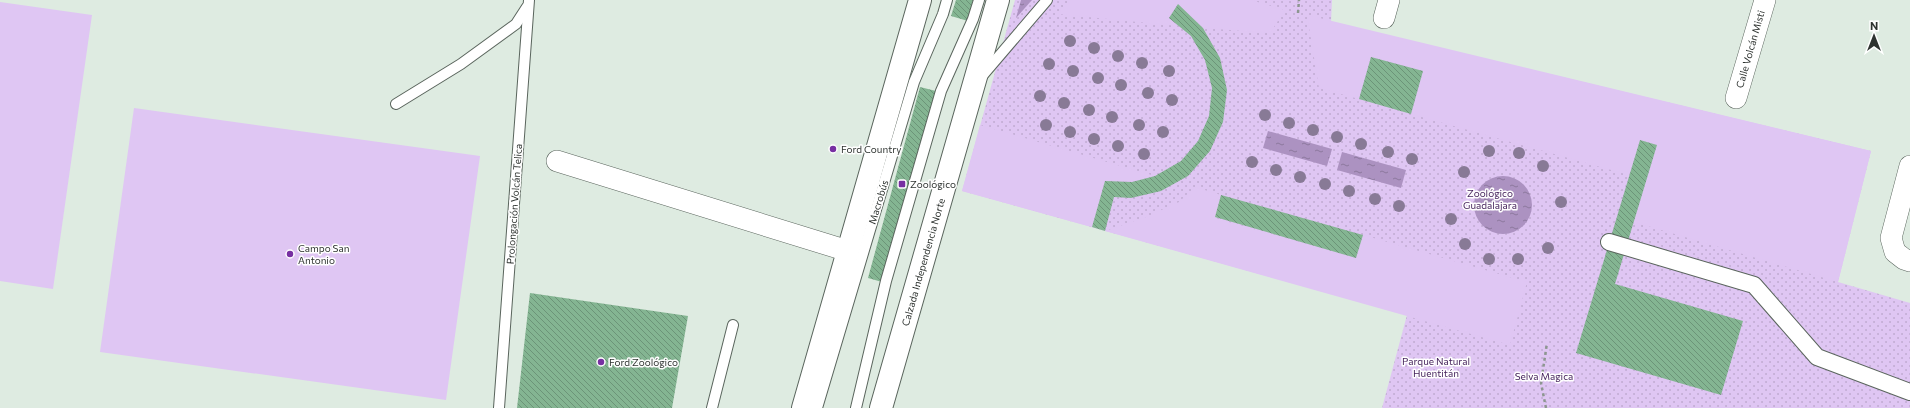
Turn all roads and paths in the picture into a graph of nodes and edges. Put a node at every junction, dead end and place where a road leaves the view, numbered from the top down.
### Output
1 (920, 0) edge
2 (947, 0) edge
3 (978, 0) edge
4 (998, 0) edge
5 (1048, 0) edge
6 (1299, 0) edge
7 (1764, 0) edge
8 (528, 2) edge
9 (1298, 13) dead end
10 (972, 88) junction
11 (1736, 98) dead end
12 (396, 104) dead end
13 (557, 162) dead end
14 (1910, 166) edge
15 (1609, 242) dead end
16 (848, 251) junction
17 (1902, 256) edge
18 (733, 325) dead end
19 (1547, 343) dead end
20 (1910, 392) edge
21 (499, 408) edge
22 (714, 408) edge
23 (803, 408) edge
24 (818, 408) edge
25 (856, 408) edge
26 (881, 408) edge
27 (1546, 408) edge

1 - 16 street
2 - 24 lane, Macrobús
3 - 25 lane
4 - 10 street, Calzada Independencia Norte
5 - 10 lane
6 - 9 path
7 - 11 street, Calle Volcán Misti
8 - 12 lane
8 - 21 lane, Prolongación Volcán Telica
10 - 26 street, Calzada Independencia Norte
13 - 16 street
14 - 17 street
15 - 20 street
16 - 23 street
18 - 22 lane
19 - 27 path

